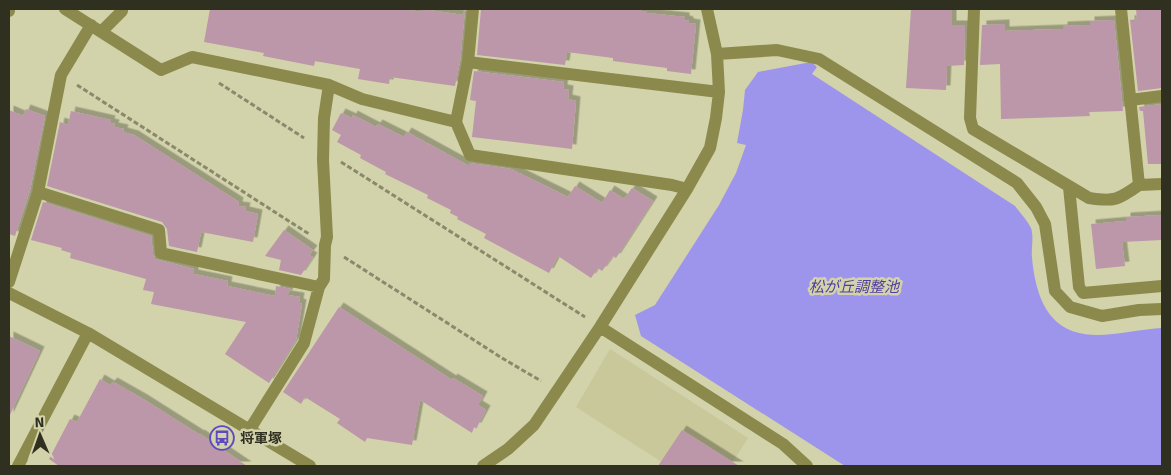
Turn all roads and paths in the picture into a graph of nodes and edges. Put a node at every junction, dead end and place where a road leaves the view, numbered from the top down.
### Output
1 (65, 9) edge
2 (122, 9) edge
3 (473, 9) edge
4 (707, 9) edge
5 (974, 9) edge
6 (1121, 9) edge
7 (96, 29) junction
8 (717, 54) junction
9 (468, 62) junction
10 (217, 82) dead end
11 (329, 85) junction
12 (719, 92) junction
13 (1162, 96) edge
14 (1130, 100) junction
15 (456, 122) junction
16 (324, 151) junction
17 (1162, 184) edge
18 (1139, 185) junction
19 (1069, 186) junction
20 (687, 190) junction
21 (38, 192) junction
22 (9, 282) edge
23 (1162, 286) edge
24 (319, 287) junction
25 (9, 293) edge
26 (1162, 309) edge
27 (600, 327) junction
28 (88, 333) junction
29 (250, 429) junction
30 (18, 466) edge
31 (310, 466) edge
32 (483, 466) edge
33 (807, 466) edge

1 - 7 street
2 - 7 street
3 - 9 street
4 - 8 street
5 - 19 street
6 - 14 street
7 - 11 street
7 - 21 street
8 - 12 street
8 - 26 street
9 - 12 street
9 - 15 street
10 - 16 path
11 - 15 street
11 - 16 street
12 - 20 street
13 - 14 street
14 - 18 street
15 - 20 street
16 - 24 street
16 - 27 path
17 - 18 street
18 - 19 street
19 - 23 street
20 - 27 street
21 - 22 street
21 - 24 street
24 - 29 street
25 - 28 street
27 - 32 street
27 - 33 street
28 - 29 street
28 - 30 street
29 - 31 street

